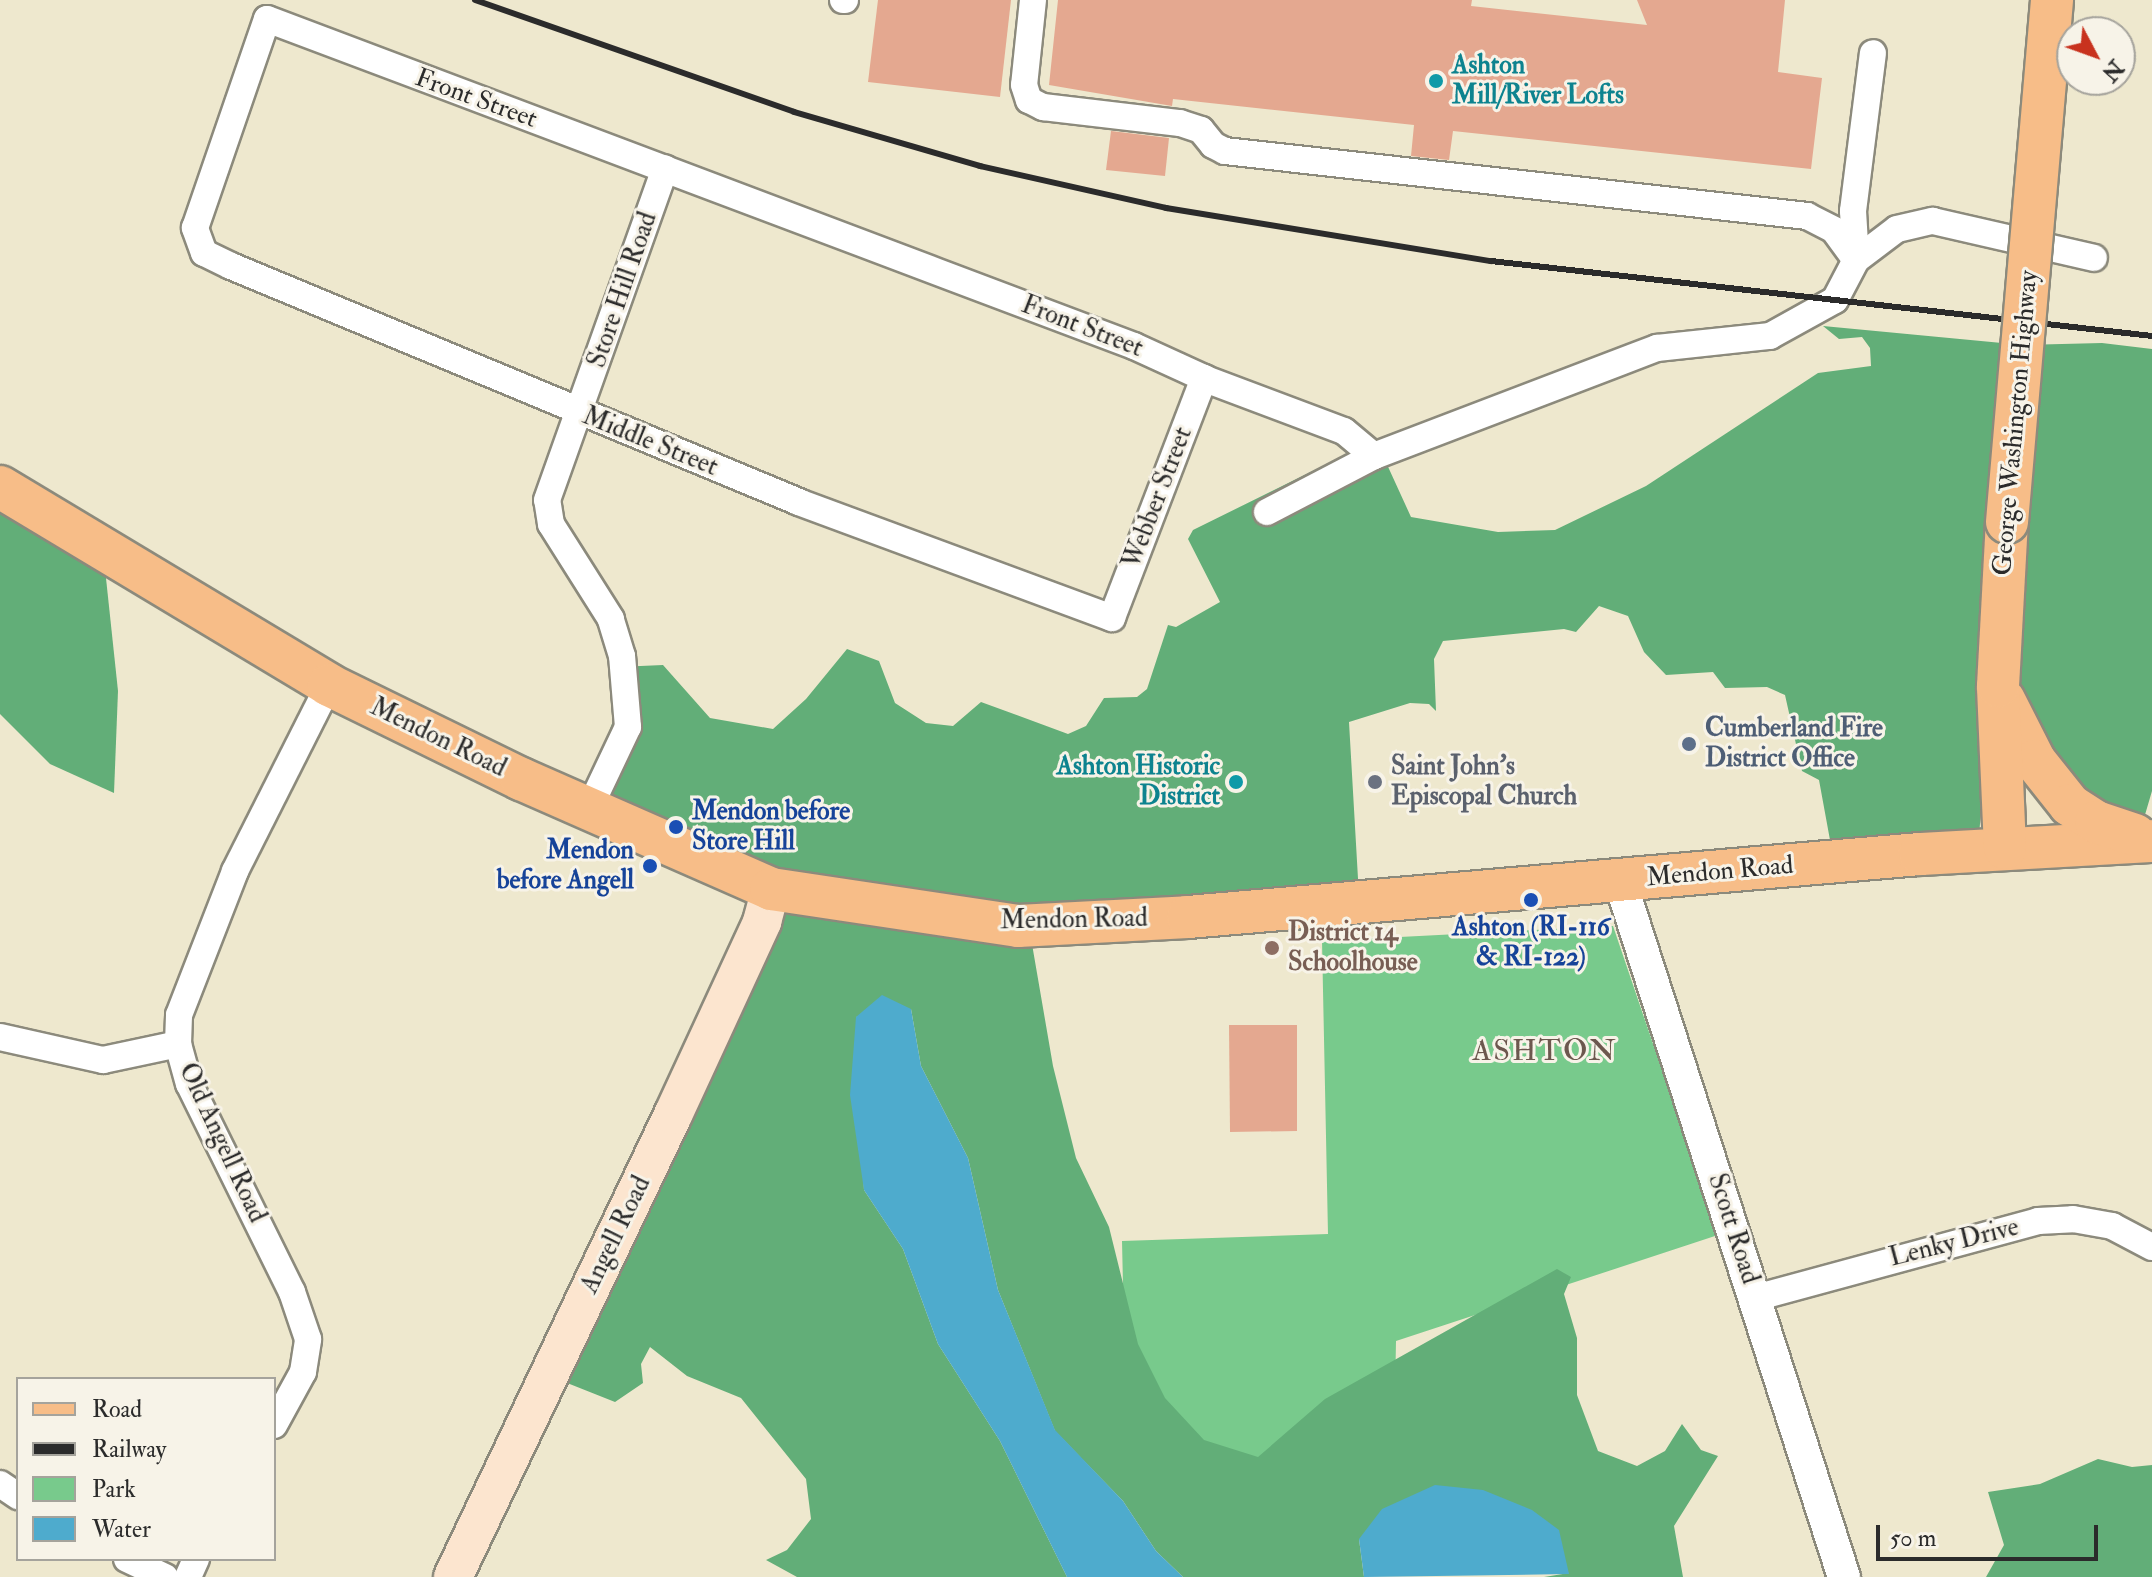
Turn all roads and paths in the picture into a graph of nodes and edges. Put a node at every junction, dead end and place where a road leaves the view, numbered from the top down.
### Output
1 (1033, 0) edge
2 (2052, 0) edge
3 (1873, 53) dead end
4 (665, 168) junction
5 (199, 246) joint
6 (2094, 258) dead end
7 (1856, 260) junction
8 (1204, 378) junction
9 (581, 414) junction
10 (1374, 456) junction
11 (0, 487) edge
12 (1267, 512) dead end
13 (1112, 618) joint
14 (329, 685) junction
15 (1998, 686) junction
16 (589, 809) junction
17 (2152, 840) edge
18 (2005, 848) junction
19 (1620, 881) junction
20 (771, 889) junction
21 (0, 1037) edge
22 (178, 1044) junction
23 (2152, 1247) edge
24 (1755, 1298) junction
25 (276, 1421) edge
26 (131, 1561) edge
27 (165, 1577) edge
28 (453, 1577) edge
29 (1844, 1577) edge

1 - 7 street
2 - 15 main road, George Washington Highway, bridge
3 - 7 street
4 - 5 street, Front Street
4 - 8 street, Front Street
4 - 9 street, Store Hill Road
5 - 9 street, Middle Street
6 - 7 street
7 - 10 street
8 - 10 street, Front Street
8 - 13 street, Webber Street
9 - 13 street, Middle Street
9 - 16 street, Store Hill Road
10 - 12 street
11 - 14 main road, Mendon Road
14 - 16 main road, Mendon Road
14 - 22 street, Old Angell Road
15 - 17 main road
15 - 18 main road, George Washington Highway
16 - 20 main road, Mendon Road
17 - 18 main road, Mendon Road
18 - 19 main road, Mendon Road
19 - 20 main road, Mendon Road
19 - 24 street, Scott Road
20 - 28 main road, Angell Road
21 - 22 street
22 - 25 street, Old Angell Road
23 - 24 street, Lenky Drive
24 - 29 street, Scott Road
26 - 27 street

